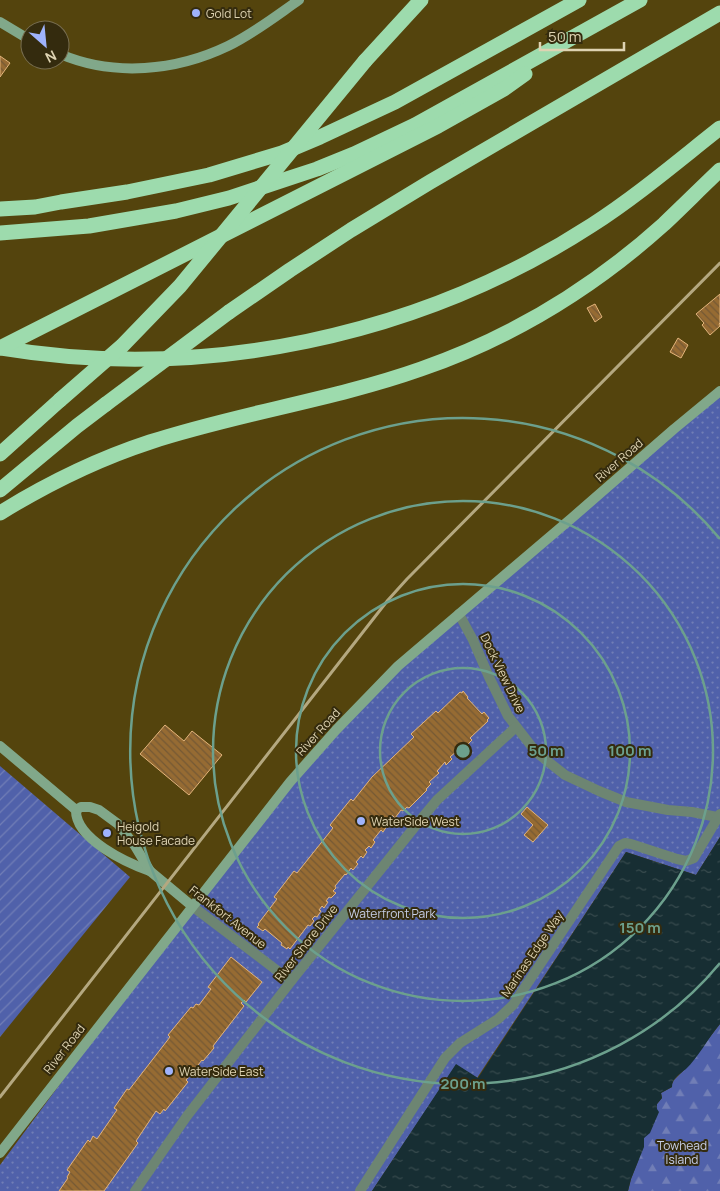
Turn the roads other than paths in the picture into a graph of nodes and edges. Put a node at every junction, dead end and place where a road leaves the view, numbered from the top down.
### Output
1 (299, 0) edge
2 (421, 0) edge
3 (580, 0) edge
4 (640, 0) edge
5 (720, 13) edge
6 (0, 22) edge
7 (20, 34) edge
8 (574, 37) junction
9 (70, 57) edge
10 (720, 128) edge
11 (720, 170) edge
12 (0, 199) edge
13 (61, 202) junction
14 (0, 209) edge
15 (0, 233) edge
16 (0, 348) edge
17 (720, 391) edge
18 (0, 454) edge
19 (0, 490) edge
20 (0, 513) edge
21 (459, 614) junction
22 (516, 727) junction
23 (0, 746) edge
24 (76, 810) junction
25 (718, 816) edge
26 (150, 870) junction
27 (192, 906) junction
28 (292, 980) junction
29 (0, 1153) edge
30 (135, 1191) edge
31 (360, 1191) edge

1 - 9 street
2 - 18 highway, bridge
3 - 13 highway
4 - 8 highway
5 - 19 highway, bridge
6 - 7 street
8 - 15 highway
8 - 16 highway
10 - 16 highway
11 - 20 highway
12 - 13 highway
13 - 14 highway
17 - 21 street, River Road
21 - 22 street, Dock View Drive
21 - 27 street, River Road
22 - 25 street, Dock View Drive
22 - 28 street, River Shore Drive
23 - 24 street, Frankfort Avenue
24 - 26 street, Frankfort Avenue
24 - 26 street, Frankfort Avenue
25 - 31 street, Marinas Edge Way
26 - 27 street, Frankfort Avenue
27 - 28 street, Frankfort Avenue
27 - 29 street, River Road
28 - 30 street, River Shore Drive

